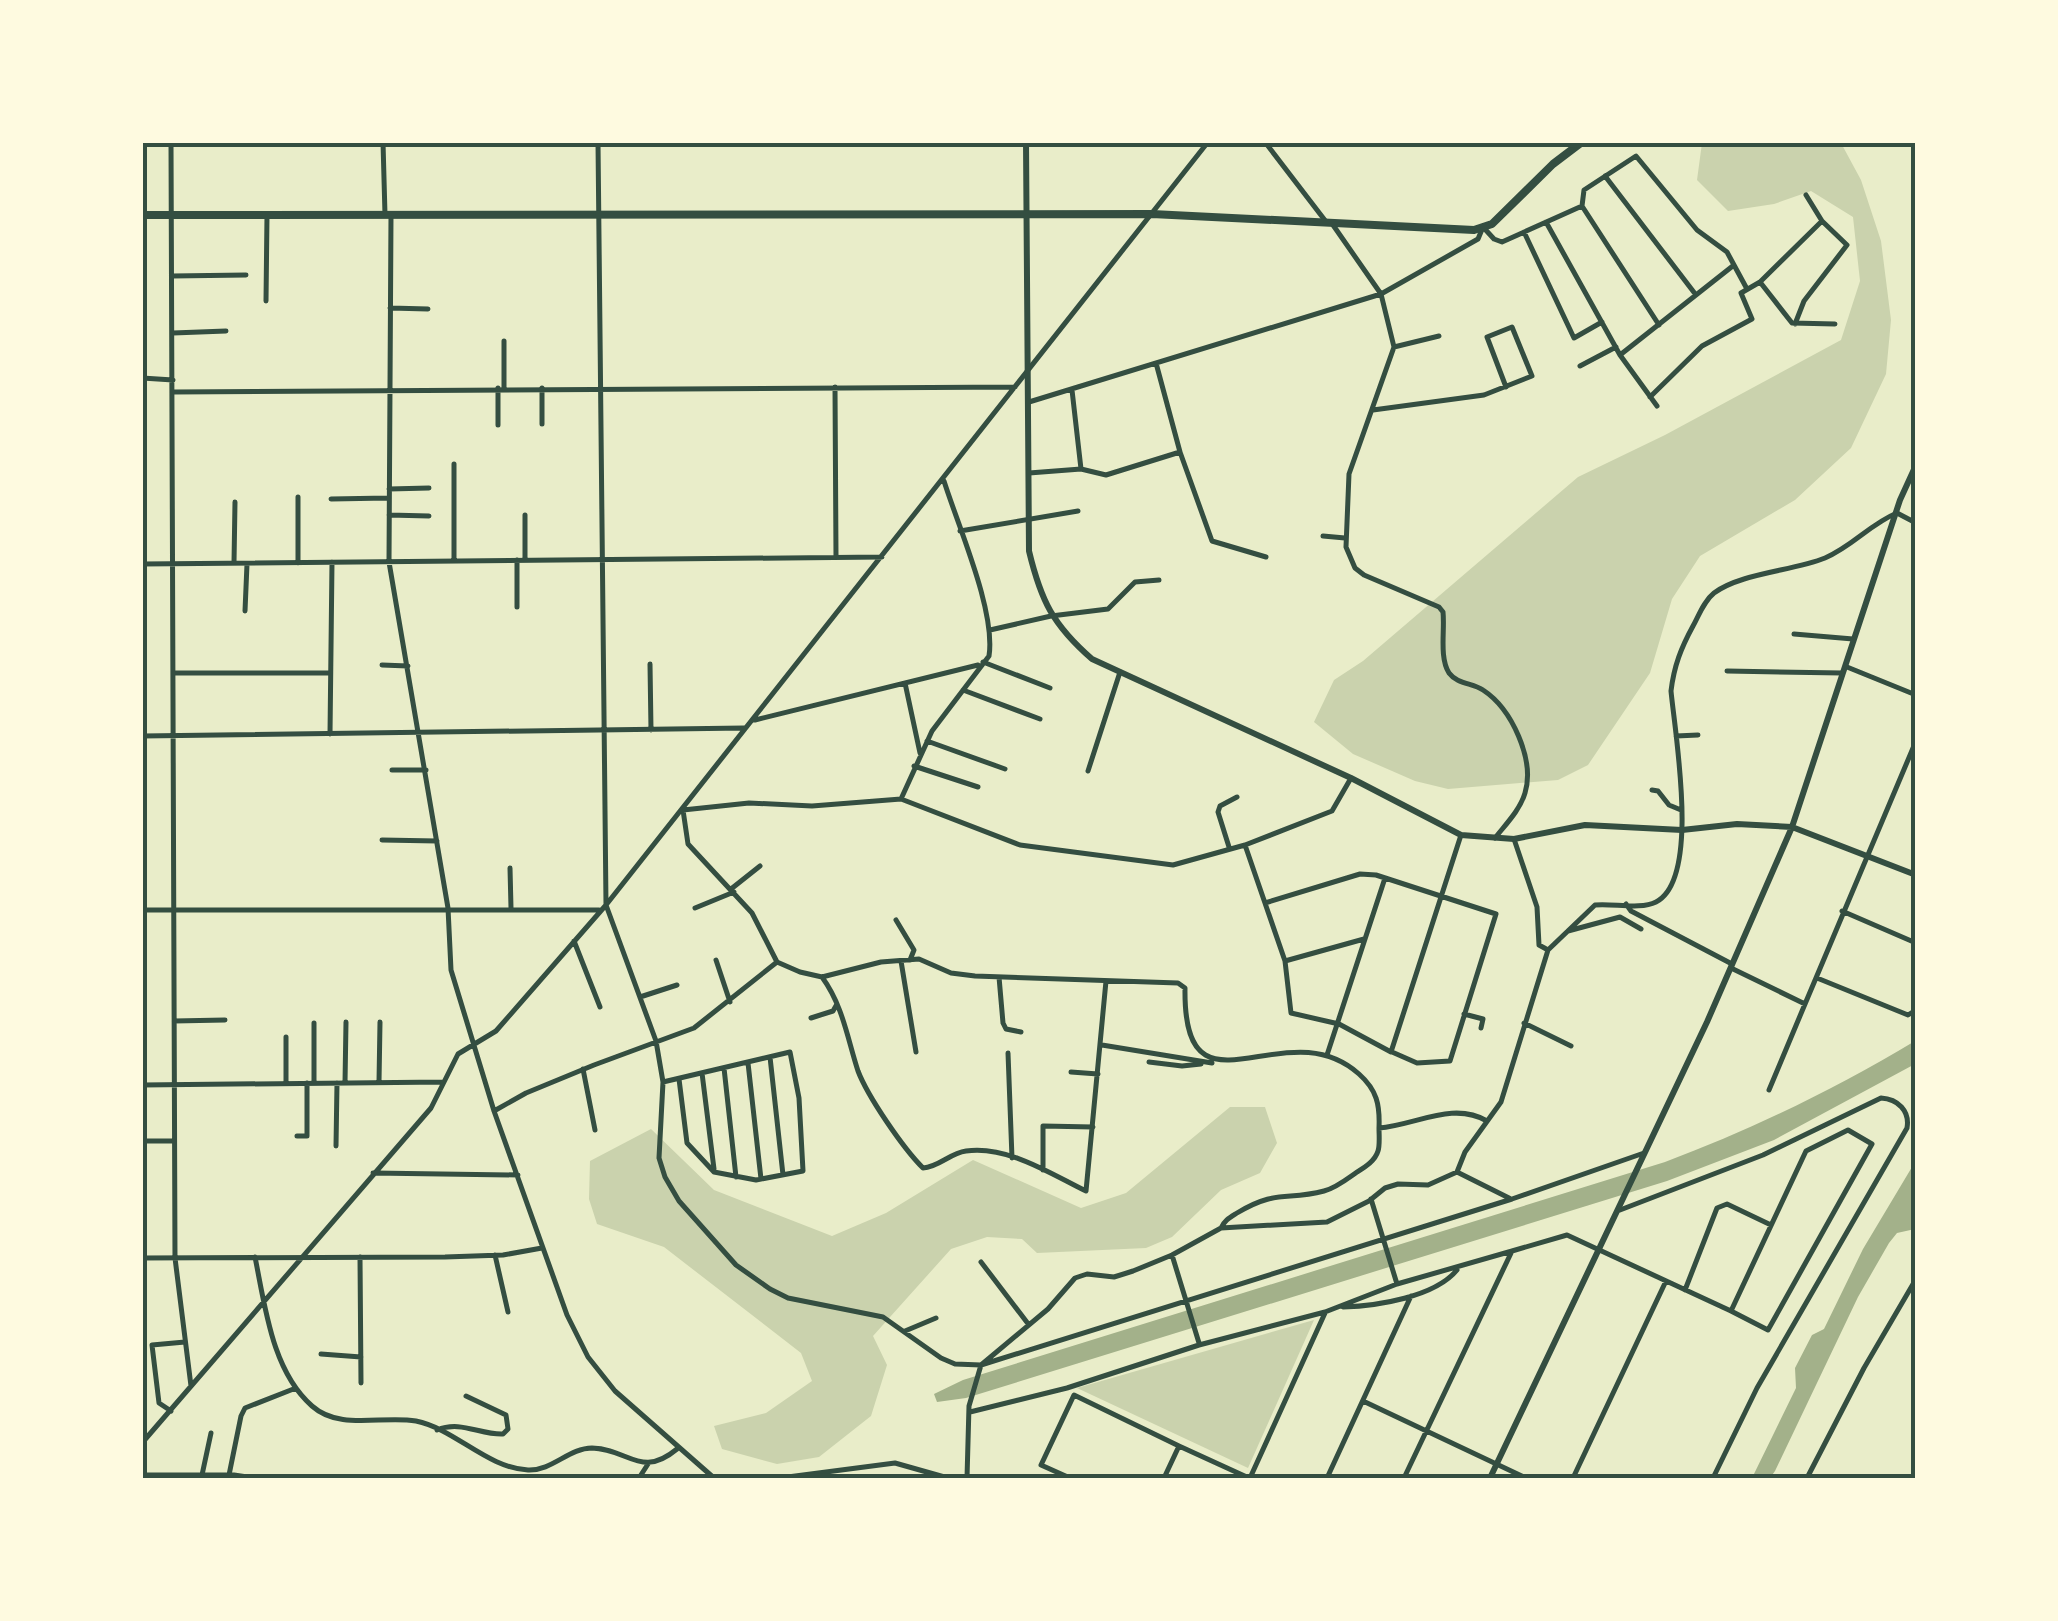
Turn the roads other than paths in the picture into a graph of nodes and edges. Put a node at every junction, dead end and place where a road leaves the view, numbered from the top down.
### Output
1 (171, 142) edge
2 (383, 142) edge
3 (598, 142) edge
4 (1026, 142) edge
5 (1208, 142) edge
6 (1264, 142) edge
7 (1582, 142) edge
8 (1606, 176) junction
9 (1806, 194) dead end
10 (1582, 206) junction
11 (599, 214) junction
12 (1026, 214) junction
13 (1152, 214) junction
14 (142, 215) edge
15 (172, 215) junction
16 (267, 215) junction
17 (388, 215) junction
18 (1822, 221) junction
19 (1546, 222) junction
20 (1330, 225) junction
21 (1483, 227) junction
22 (1524, 232) junction
23 (1734, 264) junction
24 (172, 276) junction
25 (246, 276) dead end
26 (1760, 282) junction
27 (1747, 290) junction
28 (1381, 294) junction
29 (1696, 295) junction
30 (266, 300) dead end
31 (390, 308) junction
32 (428, 309) dead end
33 (1602, 322) junction
34 (1795, 324) junction
35 (1835, 324) dead end
36 (1659, 325) junction
37 (172, 332) junction
38 (226, 332) dead end
39 (1439, 336) dead end
40 (504, 341) dead end
41 (1616, 346) junction
42 (1394, 347) junction
43 (1620, 355) junction
44 (1156, 363) junction
45 (1580, 366) dead end
46 (1029, 368) junction
47 (142, 378) edge
48 (173, 380) junction
49 (600, 387) junction
50 (835, 387) junction
51 (1015, 387) junction
52 (1506, 387) junction
53 (501, 388) junction
54 (542, 388) junction
55 (1072, 388) junction
56 (389, 390) junction
57 (173, 392) junction
58 (1650, 398) junction
59 (1029, 402) junction
60 (1657, 406) dead end
61 (1373, 410) junction
62 (542, 424) dead end
63 (498, 425) dead end
64 (1180, 452) junction
65 (454, 464) dead end
66 (1916, 465) edge
67 (1081, 469) junction
68 (1029, 473) junction
69 (944, 481) junction
70 (389, 488) junction
71 (429, 488) dead end
72 (298, 497) dead end
73 (389, 498) junction
74 (331, 499) dead end
75 (235, 502) dead end
76 (1078, 512) dead end
77 (1897, 513) junction
78 (389, 515) junction
79 (525, 515) dead end
80 (430, 516) dead end
81 (1029, 520) junction
82 (1916, 523) edge
83 (960, 531) junction
84 (1323, 536) dead end
85 (1346, 538) junction
86 (1266, 556) dead end
87 (836, 557) junction
88 (882, 557) junction
89 (602, 559) junction
90 (521, 560) junction
91 (454, 561) junction
92 (332, 562) junction
93 (389, 562) junction
94 (234, 563) junction
95 (246, 563) junction
96 (298, 563) junction
97 (142, 564) edge
98 (174, 564) junction
99 (1159, 580) dead end
100 (517, 607) dead end
101 (245, 611) dead end
102 (1051, 616) junction
103 (990, 630) junction
104 (1794, 634) dead end
105 (1856, 639) junction
106 (982, 663) junction
107 (650, 664) dead end
108 (382, 665) dead end
109 (408, 666) junction
110 (1846, 670) junction
111 (1727, 671) dead end
112 (331, 672) junction
113 (1120, 672) junction
114 (173, 673) junction
115 (905, 683) junction
116 (1050, 688) dead end
117 (964, 690) junction
118 (1916, 695) edge
119 (1040, 718) dead end
120 (752, 720) junction
121 (746, 728) junction
122 (651, 730) junction
123 (606, 731) junction
124 (420, 733) junction
125 (330, 734) junction
126 (1698, 735) dead end
127 (142, 736) edge
128 (172, 736) junction
129 (1676, 736) junction
130 (1916, 741) edge
131 (927, 742) junction
132 (920, 754) junction
133 (914, 766) junction
134 (1005, 769) dead end
135 (392, 770) dead end
136 (426, 770) junction
137 (1088, 771) dead end
138 (1351, 778) junction
139 (978, 786) dead end
140 (1652, 790) dead end
141 (1237, 797) dead end
142 (901, 799) junction
143 (682, 810) junction
144 (1681, 810) junction
145 (1792, 827) junction
146 (1682, 830) junction
147 (1461, 835) junction
148 (1494, 838) junction
149 (1514, 839) junction
150 (382, 840) dead end
151 (438, 841) junction
152 (1244, 844) junction
153 (1229, 847) junction
154 (1868, 856) junction
155 (760, 866) dead end
156 (510, 868) dead end
157 (1916, 875) edge
158 (1385, 878) junction
159 (732, 891) junction
160 (1441, 896) junction
161 (1264, 903) junction
162 (1626, 904) junction
163 (604, 907) junction
164 (448, 908) junction
165 (511, 908) junction
166 (695, 908) dead end
167 (142, 910) edge
168 (173, 910) junction
169 (1842, 912) junction
170 (896, 920) dead end
171 (1641, 929) dead end
172 (1566, 932) junction
173 (1366, 938) junction
174 (574, 941) junction
175 (1916, 943) edge
176 (1548, 950) junction
177 (716, 960) dead end
178 (900, 960) junction
179 (910, 960) junction
180 (1285, 961) junction
181 (777, 962) junction
182 (1732, 966) junction
183 (822, 976) junction
184 (999, 977) junction
185 (1816, 978) junction
186 (1106, 982) junction
187 (677, 985) dead end
188 (640, 997) junction
189 (730, 1002) junction
190 (838, 1002) junction
191 (1805, 1004) junction
192 (600, 1007) dead end
193 (1916, 1010) edge
194 (1464, 1014) junction
195 (811, 1018) dead end
196 (225, 1020) dead end
197 (174, 1022) junction
198 (346, 1022) dead end
199 (380, 1022) dead end
200 (314, 1023) dead end
201 (1524, 1023) junction
202 (1339, 1024) junction
203 (1481, 1028) dead end
204 (1022, 1032) dead end
205 (286, 1037) dead end
206 (656, 1041) junction
207 (1102, 1045) junction
208 (474, 1046) junction
209 (1571, 1046) dead end
210 (916, 1052) dead end
211 (1008, 1052) dead end
212 (1391, 1052) junction
213 (1327, 1054) junction
214 (770, 1057) junction
215 (748, 1062) junction
216 (1150, 1062) dead end
217 (1218, 1062) junction
218 (1203, 1063) junction
219 (724, 1068) junction
220 (583, 1070) junction
221 (1071, 1072) dead end
222 (702, 1073) junction
223 (1099, 1074) junction
224 (679, 1078) junction
225 (345, 1082) junction
226 (379, 1082) junction
227 (442, 1082) junction
228 (663, 1082) junction
229 (286, 1083) junction
230 (310, 1083) junction
231 (337, 1083) junction
232 (142, 1084) edge
233 (174, 1084) junction
234 (1769, 1090) dead end
235 (494, 1111) junction
236 (1487, 1122) junction
237 (1093, 1127) junction
238 (1379, 1128) junction
239 (595, 1130) dead end
240 (296, 1136) dead end
241 (142, 1142) edge
242 (175, 1142) junction
243 (336, 1146) dead end
244 (1644, 1153) junction
245 (1012, 1158) junction
246 (1043, 1170) junction
247 (714, 1172) junction
248 (1456, 1172) junction
249 (373, 1173) junction
250 (518, 1175) junction
251 (783, 1175) junction
252 (736, 1177) junction
253 (761, 1179) junction
254 (1370, 1199) junction
255 (1512, 1199) junction
256 (1617, 1209) junction
257 (1771, 1225) junction
258 (1221, 1228) junction
259 (1384, 1240) junction
260 (542, 1248) junction
261 (1598, 1250) junction
262 (1512, 1251) junction
263 (495, 1256) junction
264 (1172, 1256) junction
265 (255, 1257) junction
266 (301, 1257) junction
267 (360, 1257) junction
268 (142, 1258) edge
269 (175, 1258) junction
270 (981, 1262) dead end
271 (1459, 1268) junction
272 (1916, 1279) edge
273 (1666, 1281) junction
274 (1397, 1284) junction
275 (1685, 1290) junction
276 (1411, 1296) junction
277 (264, 1300) junction
278 (1187, 1301) junction
279 (1339, 1307) junction
280 (1730, 1311) junction
281 (508, 1312) dead end
282 (1325, 1312) junction
283 (936, 1318) dead end
284 (1029, 1325) junction
285 (905, 1330) junction
286 (186, 1342) junction
287 (1199, 1344) junction
288 (152, 1345) junction
289 (142, 1346) edge
290 (321, 1354) dead end
291 (360, 1357) junction
292 (980, 1368) junction
293 (361, 1382) dead end
294 (191, 1386) junction
295 (296, 1388) junction
296 (1067, 1388) junction
297 (1074, 1395) junction
298 (466, 1396) dead end
299 (1363, 1402) junction
300 (969, 1409) junction
301 (170, 1411) junction
302 (437, 1430) junction
303 (1426, 1431) junction
304 (211, 1433) dead end
305 (142, 1443) edge
306 (1179, 1446) junction
307 (677, 1449) junction
308 (648, 1464) junction
309 (1496, 1464) junction
310 (202, 1475) junction
311 (229, 1475) junction
312 (142, 1476) edge
313 (254, 1478) edge
314 (640, 1478) edge
315 (714, 1478) edge
316 (780, 1478) edge
317 (948, 1478) edge
318 (967, 1478) edge
319 (1070, 1478) edge
320 (1164, 1478) edge
321 (1249, 1478) edge
322 (1327, 1478) edge
323 (1404, 1478) edge
324 (1490, 1478) edge
325 (1526, 1478) edge
326 (1573, 1478) edge
327 (1713, 1478) edge
328 (1807, 1478) edge

1 - 15 street
2 - 17 street
3 - 11 street
4 - 12 street
5 - 13 street
6 - 20 street
7 - 21 main road
8 - 10 street
8 - 23 street
8 - 29 street
9 - 18 street
10 - 19 street
10 - 36 street
11 - 12 main road
11 - 17 main road
11 - 49 street
12 - 13 main road
12 - 46 street
13 - 20 main road
13 - 46 street
14 - 15 main road
15 - 16 main road
15 - 24 street
16 - 17 main road
16 - 30 street
17 - 31 street
18 - 26 street
18 - 34 street
19 - 22 street
19 - 33 street
20 - 21 main road
20 - 28 street
21 - 22 street
21 - 28 street
22 - 33 street
23 - 27 street
23 - 29 street
24 - 25 street
24 - 37 street
26 - 27 street
26 - 34 street
27 - 58 street
28 - 42 street
28 - 44 street
29 - 36 street
31 - 32 street
31 - 56 street
33 - 41 street
34 - 35 street
36 - 43 street
37 - 38 street
37 - 48 street
39 - 42 street
40 - 53 street
41 - 43 street
41 - 45 street
42 - 61 street
43 - 58 street
44 - 55 street
44 - 64 street
46 - 51 street
46 - 59 street
47 - 48 street
48 - 57 street
49 - 50 street
49 - 54 street
49 - 89 street
50 - 51 street
50 - 87 street
51 - 69 street
52 - 52 street
52 - 61 street
53 - 54 street
53 - 56 street
53 - 63 street
54 - 62 street
55 - 59 street
55 - 67 street
56 - 57 street
56 - 70 street
57 - 98 street
58 - 60 street
59 - 68 street
61 - 85 street
64 - 67 street
64 - 86 street
65 - 91 street
66 - 77 street
67 - 68 street
68 - 81 street
69 - 83 street
69 - 88 street
70 - 71 street
70 - 73 street
72 - 96 street
73 - 74 street
73 - 78 street
75 - 94 street
76 - 81 street
77 - 82 street
77 - 105 street
77 - 129 street
78 - 80 street
78 - 93 street
79 - 90 street
81 - 83 street
81 - 102 street
83 - 103 street
84 - 85 street
85 - 148 street
87 - 88 street
87 - 89 street
88 - 120 street
89 - 90 street
89 - 123 street
90 - 91 street
90 - 100 street
91 - 93 street
92 - 93 street
92 - 96 street
92 - 112 street
93 - 109 street
94 - 95 street
94 - 98 street
95 - 96 street
95 - 101 street
97 - 98 street
98 - 114 street
99 - 102 street
102 - 103 street
102 - 113 street
103 - 106 street
104 - 105 street
105 - 110 street
106 - 115 street
106 - 116 street
106 - 117 street
107 - 122 street
108 - 109 street
109 - 124 street
110 - 111 street
110 - 118 street
110 - 145 street
112 - 114 street
112 - 125 street
113 - 137 street
113 - 138 street
114 - 128 street
115 - 120 street
115 - 132 street
117 - 119 street
117 - 131 street
120 - 121 street
121 - 122 street
121 - 143 street
122 - 123 street
123 - 124 street
123 - 163 street
124 - 125 street
124 - 136 street
125 - 128 street
126 - 129 street
127 - 128 street
128 - 168 street
129 - 144 street
130 - 154 street
131 - 132 street
131 - 134 street
132 - 133 street
133 - 139 street
133 - 142 street
135 - 136 street
136 - 151 street
138 - 147 street
138 - 152 street
140 - 144 street
141 - 153 street
142 - 143 street
142 - 153 street
143 - 159 street
143 - 163 street
144 - 146 street
145 - 146 street
145 - 154 street
145 - 182 street
146 - 149 street
146 - 162 street
147 - 148 street
147 - 160 street
148 - 149 street
149 - 176 street
150 - 151 street
151 - 164 street
152 - 153 street
152 - 161 street
154 - 157 street
154 - 169 street
155 - 159 street
156 - 165 street
158 - 160 street
158 - 161 street
158 - 173 street
159 - 166 street
159 - 181 street
160 - 194 street
160 - 212 street
161 - 180 street
162 - 172 street
162 - 182 street
163 - 165 street
163 - 174 street
163 - 188 street
164 - 165 street
164 - 168 street
164 - 208 street
167 - 168 street
168 - 197 street
169 - 175 street
169 - 185 street
170 - 179 street
171 - 172 street
172 - 176 street
173 - 180 street
173 - 202 street
174 - 192 street
174 - 208 street
176 - 201 street
177 - 189 street
178 - 179 street
178 - 183 street
178 - 210 street
179 - 184 street
180 - 202 street
181 - 183 street
181 - 189 street
182 - 191 street
182 - 244 street
183 - 190 street
184 - 186 street
184 - 204 street
185 - 191 street
185 - 193 street
186 - 207 street
186 - 217 street
187 - 188 street
188 - 206 street
189 - 206 street
190 - 195 street
190 - 245 street
191 - 234 street
194 - 203 street
194 - 212 street
196 - 197 street
197 - 233 street
198 - 225 street
199 - 226 street
200 - 230 street
201 - 209 street
201 - 236 street
202 - 212 street
202 - 213 street
205 - 229 street
206 - 220 street
206 - 228 street
207 - 218 street
207 - 223 street
208 - 227 street
208 - 235 street
211 - 245 street
213 - 217 street
213 - 238 street
214 - 215 street
214 - 251 street
214 - 251 street
215 - 219 street
215 - 253 street
216 - 218 street
217 - 218 street
219 - 222 street
219 - 252 street
220 - 235 street
220 - 239 street
221 - 223 street
222 - 224 street
222 - 247 street
223 - 237 street
224 - 228 street
224 - 247 street
225 - 226 street
225 - 231 street
226 - 227 street
227 - 249 street
228 - 285 street
229 - 230 street
229 - 233 street
230 - 231 street
230 - 240 street
231 - 243 street
232 - 233 street
233 - 242 street
235 - 250 street
236 - 238 street
236 - 248 street
237 - 246 street
237 - 246 street
238 - 258 street
241 - 242 street
242 - 269 street
244 - 255 street
244 - 256 street
245 - 246 street
247 - 252 street
248 - 254 street
248 - 255 street
249 - 250 street
249 - 266 street
250 - 260 street
251 - 253 street
252 - 253 street
254 - 258 street
254 - 259 street
255 - 259 street
256 - 261 street
256 - 327 street
257 - 275 street
257 - 280 street
257 - 280 street
258 - 264 street
259 - 274 street
259 - 278 street
260 - 263 street
260 - 307 street
261 - 262 street
261 - 273 street
261 - 309 street
262 - 271 street
262 - 303 street
263 - 267 street
263 - 281 street
264 - 278 street
264 - 284 street
265 - 266 street
265 - 269 street
265 - 277 street
266 - 267 street
266 - 277 street
267 - 291 street
268 - 269 street
269 - 286 street
270 - 284 street
271 - 274 street
271 - 276 street
272 - 328 street
273 - 275 street
273 - 326 street
274 - 279 street
275 - 280 street
276 - 279 street
276 - 299 street
277 - 294 street
277 - 295 street
278 - 287 street
278 - 292 street
279 - 282 street
282 - 287 street
282 - 321 street
283 - 285 street
284 - 292 street
285 - 292 street
286 - 288 street
286 - 294 street
287 - 296 street
288 - 289 street
288 - 301 street
290 - 291 street
291 - 293 street
292 - 300 street
294 - 301 street
295 - 302 street
295 - 311 street
296 - 297 street
296 - 300 street
297 - 306 street
297 - 319 street
298 - 302 street
299 - 303 street
299 - 322 street
300 - 318 street
301 - 305 street
302 - 308 street
303 - 309 street
303 - 323 street
304 - 310 street
306 - 320 street
306 - 321 street
307 - 308 street
307 - 315 street
308 - 314 street
309 - 324 street
309 - 325 street
310 - 311 street
310 - 312 street
311 - 313 street
316 - 317 street

